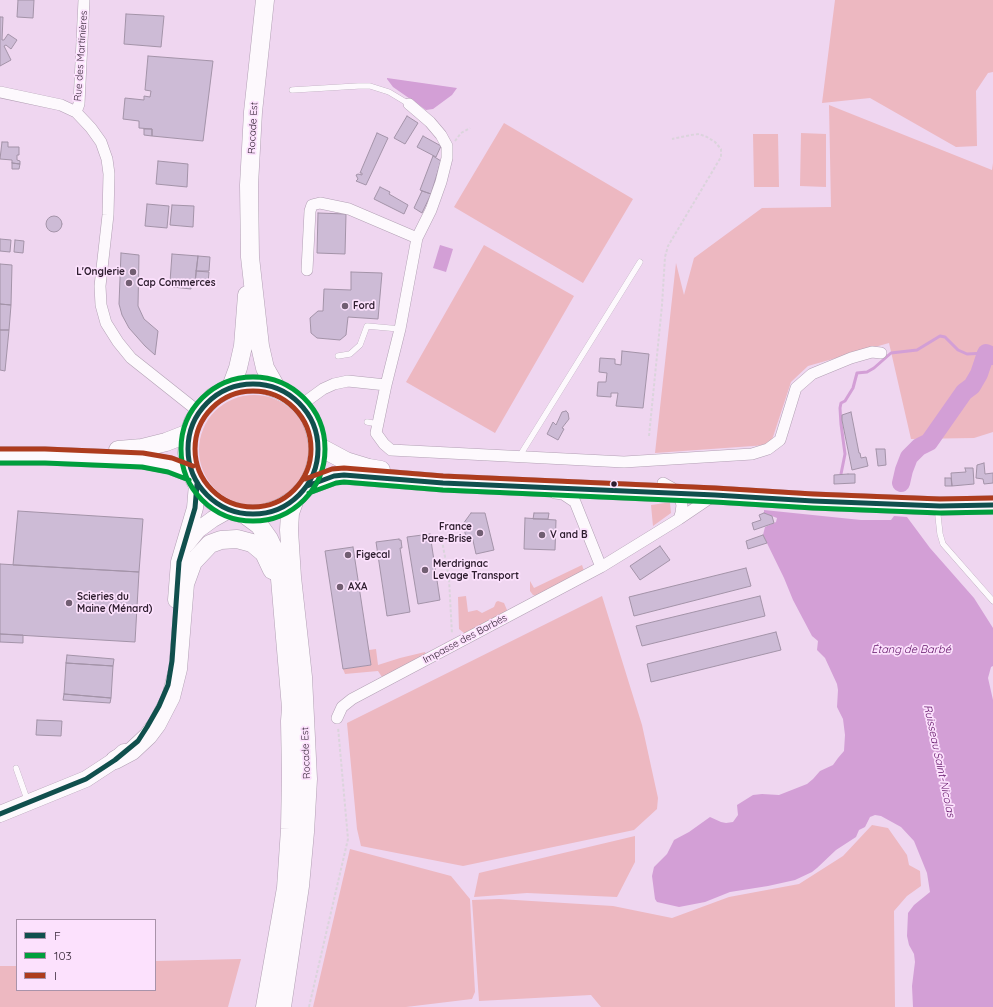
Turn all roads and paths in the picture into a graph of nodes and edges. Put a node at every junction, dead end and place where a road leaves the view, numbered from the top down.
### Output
1 (84, 0) edge
2 (265, 0) edge
3 (292, 90) dead end
4 (0, 92) edge
5 (409, 104) joint
6 (76, 112) junction
7 (470, 128) dead end
8 (672, 139) dead end
9 (447, 146) junction
10 (418, 238) junction
11 (250, 257) junction
12 (640, 262) dead end
13 (307, 270) dead end
14 (400, 329) junction
15 (881, 353) dead end
16 (338, 356) dead end
17 (386, 385) junction
18 (231, 387) junction
19 (277, 389) junction
20 (301, 405) junction
21 (199, 412) junction
22 (189, 433) junction
23 (650, 436) dead end
24 (318, 446) junction
25 (0, 456) edge
26 (45, 456) junction
27 (519, 457) junction
28 (194, 479) junction
29 (467, 484) junction
30 (307, 486) junction
31 (670, 488) junction
32 (715, 495) junction
33 (993, 495) edge
34 (295, 499) junction
35 (993, 505) edge
36 (940, 506) junction
37 (237, 512) junction
38 (679, 519) junction
39 (441, 535) dead end
40 (183, 547) junction
41 (601, 567) junction
42 (993, 600) edge
43 (456, 644) junction
44 (337, 718) joint
45 (290, 722) junction
46 (115, 760) junction
47 (16, 768) dead end
48 (28, 802) junction
49 (0, 814) edge
50 (265, 1007) edge
51 (282, 1007) edge
52 (309, 1007) edge

1 - 6 street, Rue des Martinières
2 - 11 main road, Rocade Est
3 - 5 lane
4 - 6 street
5 - 9 street
6 - 21 street
7 - 9 path
8 - 23 path
9 - 10 street
10 - 13 street
10 - 14 street
11 - 18 main road
11 - 19 main road
12 - 27 lane
14 - 16 lane
14 - 17 street
15 - 27 street
17 - 20 street
17 - 27 street
18 - 19 main road
18 - 21 main road
19 - 20 main road
20 - 24 main road
21 - 22 main road
22 - 26 main road
22 - 28 main road
24 - 30 main road
24 - 31 main road
25 - 26 main road
26 - 28 main road
28 - 37 main road
28 - 40 main road
29 - 30 main road
29 - 31 main road
29 - 41 street
30 - 34 main road
31 - 32 main road
31 - 33 main road
31 - 38 street
32 - 36 main road
32 - 38 street, Impasse des Barbés
34 - 37 main road
34 - 51 main road, Rocade Est
35 - 36 main road
36 - 42 lane
37 - 40 main road
37 - 45 main road, Rocade Est
38 - 41 street, Impasse des Barbés
39 - 43 path
40 - 46 main road
41 - 43 street, Impasse des Barbés
43 - 44 street, Impasse des Barbés
44 - 52 path
45 - 46 main road
45 - 50 main road, Rocade Est
46 - 48 main road
47 - 48 lane
48 - 49 main road

